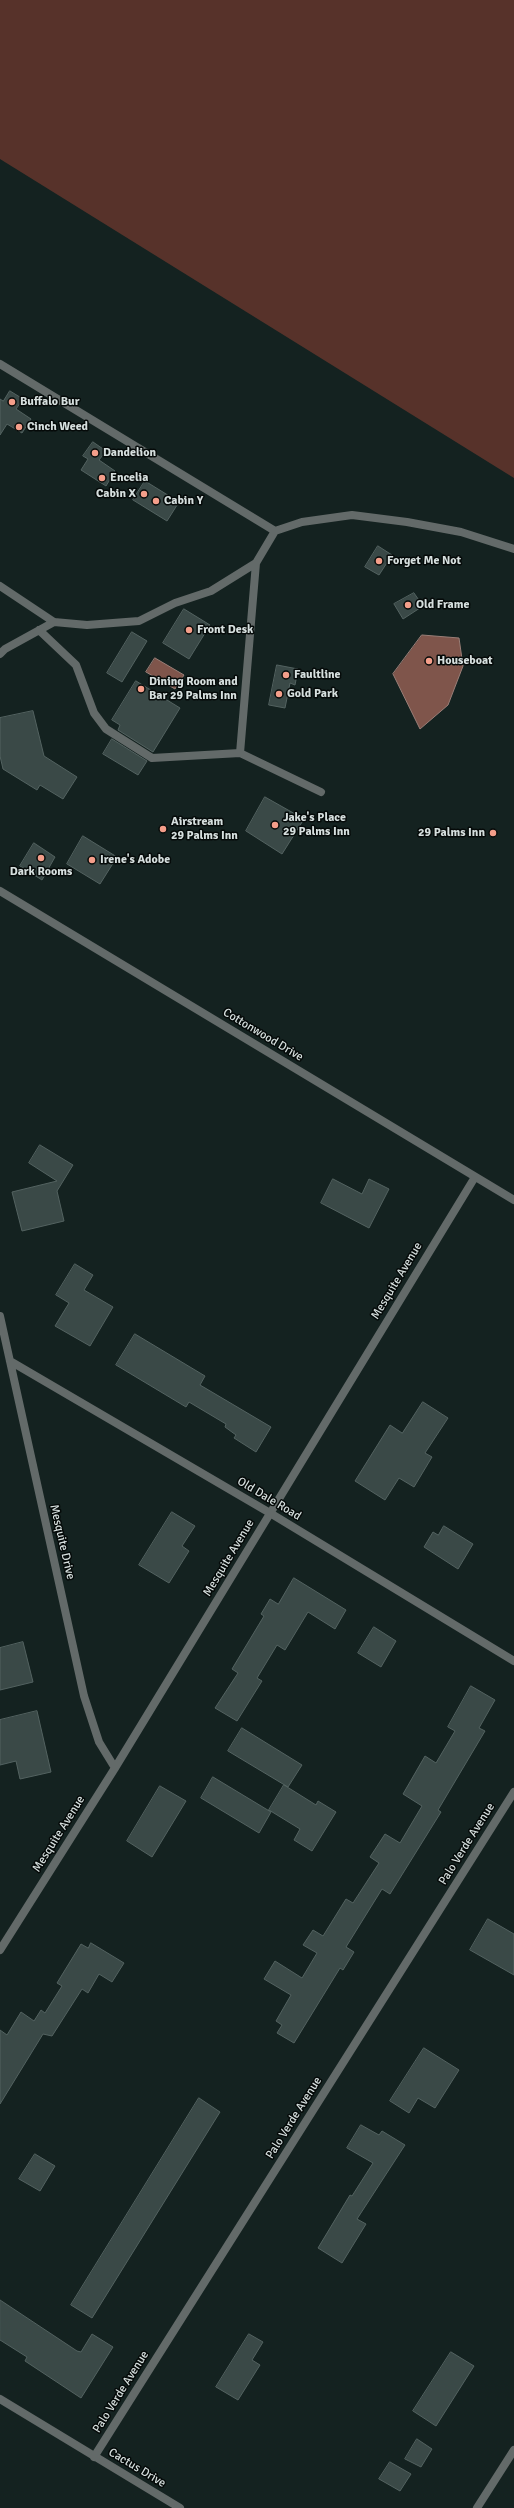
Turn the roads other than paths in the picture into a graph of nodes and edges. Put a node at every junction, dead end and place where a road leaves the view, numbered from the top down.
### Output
1 (0, 364) edge
2 (276, 531) junction
3 (514, 549) edge
4 (256, 563) junction
5 (0, 586) edge
6 (54, 622) junction
7 (40, 630) junction
8 (0, 654) edge
9 (240, 753) junction
10 (321, 792) dead end
11 (0, 891) edge
12 (475, 1177) junction
13 (514, 1200) edge
14 (0, 1316) edge
15 (10, 1361) junction
16 (270, 1513) junction
17 (514, 1661) edge
18 (115, 1768) junction
19 (514, 1792) edge
20 (0, 1950) edge
21 (0, 2399) edge
22 (514, 2450) edge
23 (94, 2457) junction
24 (180, 2508) edge
25 (477, 2508) edge

1 - 2 street
2 - 3 street
2 - 4 street
4 - 6 street
4 - 9 street
5 - 6 street
6 - 7 street
7 - 8 street
7 - 9 street
9 - 10 street
11 - 12 street, Cottonwood Drive
12 - 13 street, Cottonwood Drive
12 - 16 street, Mesquite Avenue
14 - 15 street, Mesquite Drive
15 - 16 street, Old Dale Road
15 - 18 street, Mesquite Drive
16 - 17 street, Old Dale Road
16 - 18 street, Mesquite Avenue
18 - 20 street, Mesquite Avenue
19 - 23 street, Palo Verde Avenue
21 - 23 street, Cactus Drive
22 - 25 street
23 - 24 street, Cactus Drive

